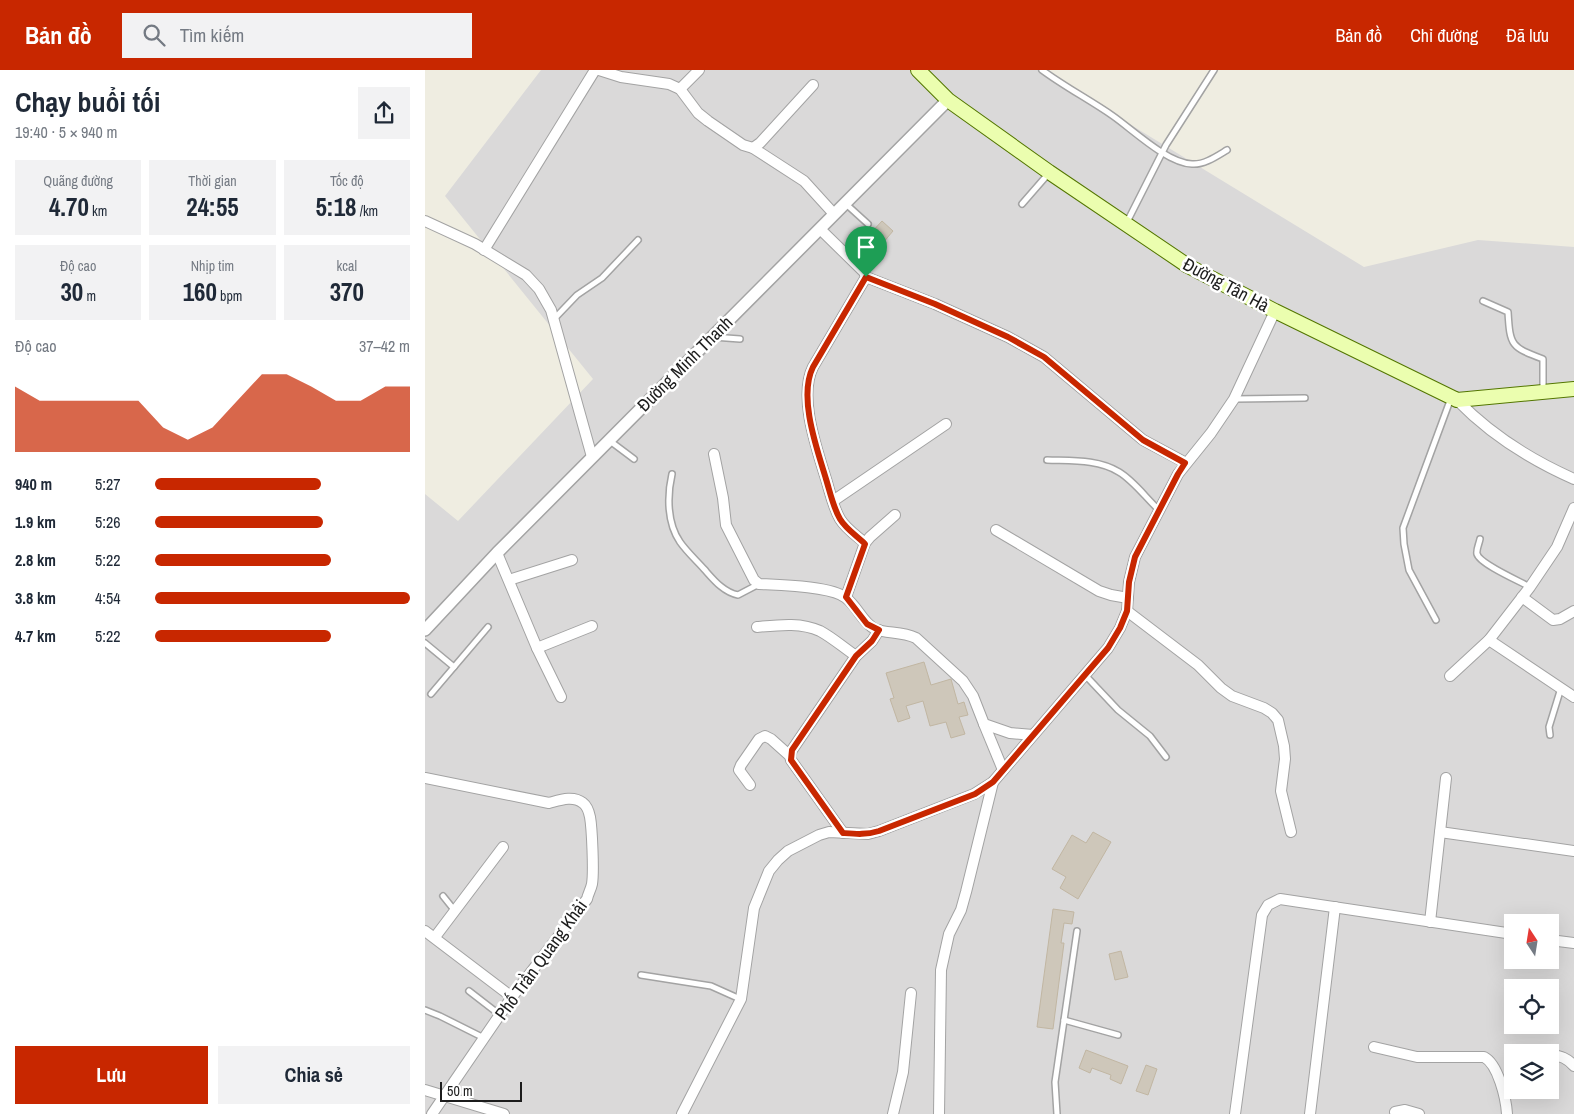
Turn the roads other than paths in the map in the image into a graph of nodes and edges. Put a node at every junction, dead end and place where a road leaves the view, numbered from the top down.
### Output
1 (595, 70) edge
2 (599, 70) edge
3 (698, 70) edge
4 (918, 70) edge
5 (1042, 70) edge
6 (1214, 70) edge
7 (813, 85) dead end
8 (680, 90) junction
9 (948, 100) junction
10 (753, 148) junction
11 (1227, 150) dead end
12 (1162, 153) junction
13 (1049, 172) junction
14 (845, 203) junction
15 (1022, 204) dead end
16 (834, 214) junction
17 (425, 221) edge
18 (868, 224) dead end
19 (1126, 224) junction
20 (820, 229) junction
21 (638, 240) dead end
22 (484, 250) junction
23 (866, 277) junction
24 (1483, 301) dead end
25 (1275, 311) junction
26 (553, 319) junction
27 (712, 337) junction
28 (740, 339) dead end
29 (1574, 389) edge
30 (1543, 392) junction
31 (1305, 398) dead end
32 (1234, 399) junction
33 (1454, 399) junction
34 (946, 424) dead end
35 (609, 440) junction
36 (714, 454) dead end
37 (593, 457) junction
38 (634, 459) dead end
39 (1047, 460) dead end
40 (1185, 463) junction
41 (672, 474) dead end
42 (1574, 479) edge
43 (833, 501) junction
44 (1574, 508) edge
45 (1159, 511) junction
46 (895, 515) dead end
47 (996, 530) dead end
48 (1480, 539) dead end
49 (865, 544) junction
50 (497, 553) junction
51 (572, 560) dead end
52 (509, 580) junction
53 (759, 584) junction
54 (1529, 587) junction
55 (846, 597) junction
56 (1522, 597) junction
57 (1128, 598) junction
58 (1574, 610) edge
59 (1127, 611) junction
60 (1436, 620) dead end
61 (592, 626) dead end
62 (488, 627) dead end
63 (757, 627) dead end
64 (425, 629) edge
65 (879, 630) junction
66 (1489, 640) junction
67 (425, 643) edge
68 (537, 648) junction
69 (856, 656) junction
70 (454, 666) junction
71 (1085, 675) junction
72 (1450, 676) dead end
73 (1561, 688) junction
74 (431, 694) dead end
75 (1574, 697) edge
76 (561, 698) dead end
77 (985, 724) junction
78 (1033, 735) junction
79 (1550, 735) dead end
80 (790, 756) junction
81 (1166, 757) dead end
82 (1003, 770) junction
83 (425, 778) edge
84 (1446, 778) dead end
85 (993, 782) junction
86 (750, 785) dead end
87 (1291, 832) dead end
88 (1440, 832) junction
89 (843, 833) junction
90 (503, 847) dead end
91 (1574, 850) edge
92 (443, 896) dead end
93 (1335, 908) junction
94 (455, 911) junction
95 (1430, 922) junction
96 (425, 930) edge
97 (1077, 931) dead end
98 (1504, 933) edge
99 (435, 937) junction
100 (1559, 941) edge
101 (1574, 943) edge
102 (641, 975) dead end
103 (469, 991) dead end
104 (911, 994) dead end
105 (512, 997) junction
106 (741, 999) junction
107 (425, 1010) edge
108 (500, 1015) junction
109 (1064, 1020) junction
110 (1118, 1036) dead end
111 (484, 1038) junction
112 (1374, 1047) dead end
113 (1559, 1056) edge
114 (1574, 1066) edge
115 (425, 1090) edge
116 (444, 1096) junction
117 (1395, 1112) dead end
118 (432, 1114) edge
119 (504, 1114) edge
120 (682, 1114) edge
121 (893, 1114) edge
122 (939, 1114) edge
123 (1057, 1114) edge
124 (1235, 1114) edge
125 (1310, 1114) edge
126 (1419, 1114) edge
127 (1507, 1114) edge

1 - 22 street
2 - 8 street
3 - 8 street
4 - 9 main road, Đường Tân Hà
5 - 12 lane
6 - 12 lane
7 - 10 street
8 - 10 street
9 - 13 main road, Đường Tân Hà
9 - 14 street, Đường Minh Thanh
10 - 16 street
11 - 12 lane
12 - 19 lane
13 - 15 lane
13 - 19 main road, Đường Tân Hà
14 - 16 street, Đường Minh Thanh
14 - 18 lane
16 - 20 street, Đường Minh Thanh
17 - 22 street
19 - 25 main road, Đường Tân Hà
20 - 23 street
20 - 27 street, Đường Minh Thanh
21 - 26 lane
22 - 26 street
23 - 40 street
23 - 43 street
24 - 30 lane
25 - 32 street
25 - 33 main road, Đường Tân Hà
26 - 37 street
27 - 28 lane
27 - 35 street, Đường Minh Thanh
29 - 30 main road
30 - 33 main road
31 - 32 lane
32 - 40 street
33 - 42 street
33 - 60 lane
34 - 43 street
35 - 37 street, Đường Minh Thanh
35 - 38 lane
36 - 53 street
37 - 50 street, Đường Minh Thanh
39 - 45 lane
40 - 45 street
41 - 53 lane
43 - 49 street
44 - 54 street
45 - 57 street
46 - 49 street
47 - 57 street
48 - 54 lane
49 - 55 street
50 - 52 street
50 - 64 street, Đường Minh Thanh
51 - 52 street
52 - 68 street
53 - 55 street
54 - 56 street
55 - 65 street
56 - 58 street
56 - 66 street
57 - 59 street
59 - 71 street
59 - 87 street
61 - 68 street
62 - 70 lane
63 - 69 street
65 - 69 street
65 - 77 street
66 - 72 street
66 - 73 street
67 - 70 lane
68 - 76 street
69 - 80 street
70 - 74 lane
71 - 78 street
71 - 81 lane
73 - 75 street
73 - 79 lane
77 - 78 street
77 - 82 street
78 - 82 street
80 - 86 street
80 - 89 street
82 - 85 street
83 - 105 street, Phố Trần Quang Khải
84 - 88 street
85 - 89 street
85 - 122 street
88 - 91 street
88 - 95 street
89 - 106 street
90 - 94 street
92 - 94 lane
93 - 95 street
93 - 124 street
93 - 125 street
94 - 99 street
95 - 98 street
96 - 99 street
97 - 109 lane
99 - 105 street
100 - 101 street
102 - 106 lane
103 - 108 lane
104 - 121 street
105 - 108 street, Phố Trần Quang Khải
106 - 120 street
107 - 111 lane
108 - 111 street, Phố Trần Quang Khải
109 - 110 lane
109 - 123 lane
111 - 116 street, Phố Trần Quang Khải
112 - 127 street
113 - 114 street
115 - 116 street
116 - 118 street, Phố Trần Quang Khải
116 - 119 street
117 - 126 street

